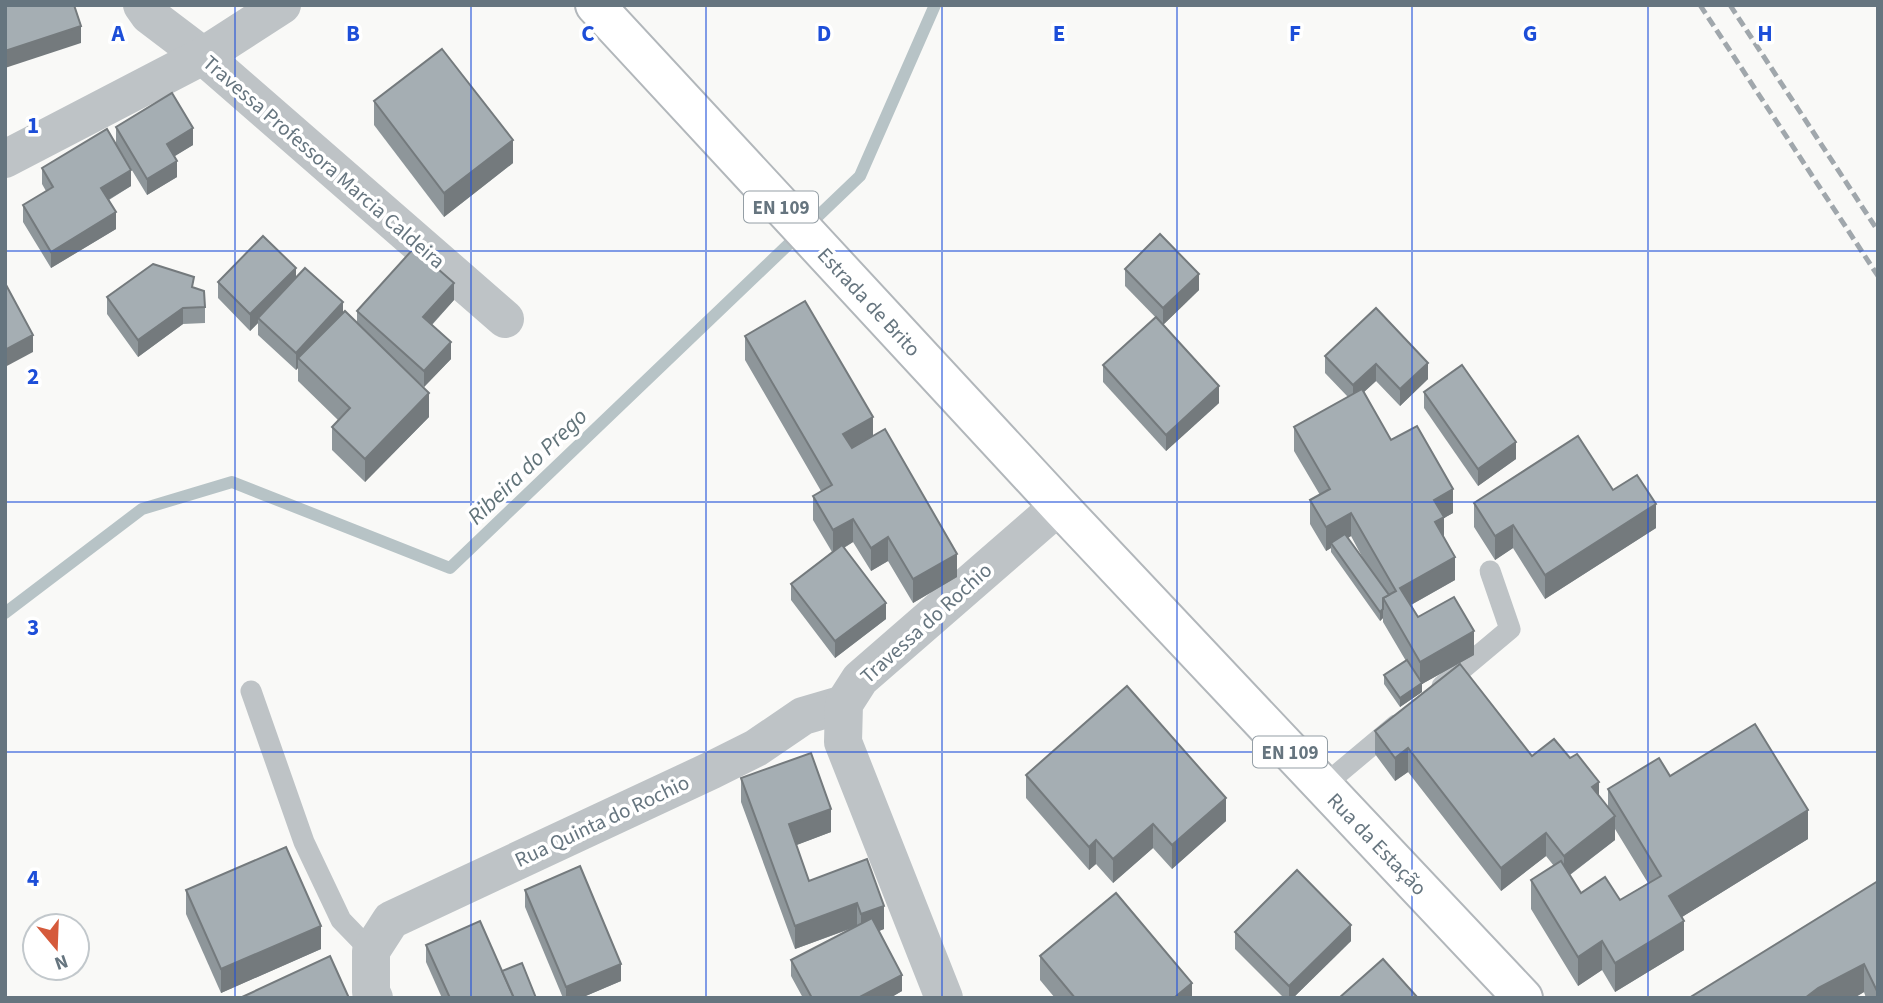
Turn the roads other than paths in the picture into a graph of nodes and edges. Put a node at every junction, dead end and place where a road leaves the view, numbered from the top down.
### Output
1 (142, 5) edge
2 (282, 5) edge
3 (595, 5) edge
4 (203, 55) junction
5 (5, 159) edge
6 (506, 319) dead end
7 (1059, 506) junction
8 (1490, 571) dead end
9 (251, 691) dead end
10 (844, 704) junction
11 (1322, 787) junction
12 (371, 951) junction
13 (374, 998) edge
14 (944, 998) edge
15 (1523, 998) edge

1 - 4 street, Travessa Professora Marcia Caldeira
2 - 4 street
3 - 7 main road, Estrada de Brito / EN 109
4 - 5 street
4 - 6 street, Travessa Professora Marcia Caldeira
7 - 10 street, Travessa do Rochio
7 - 11 main road, Rua da Estação / EN 109
8 - 11 lane
9 - 12 lane
10 - 12 street, Rua Quinta do Rochio
10 - 14 street, Travessa do Rochio
11 - 15 main road, Rua da Estação / EN 109
12 - 13 street

